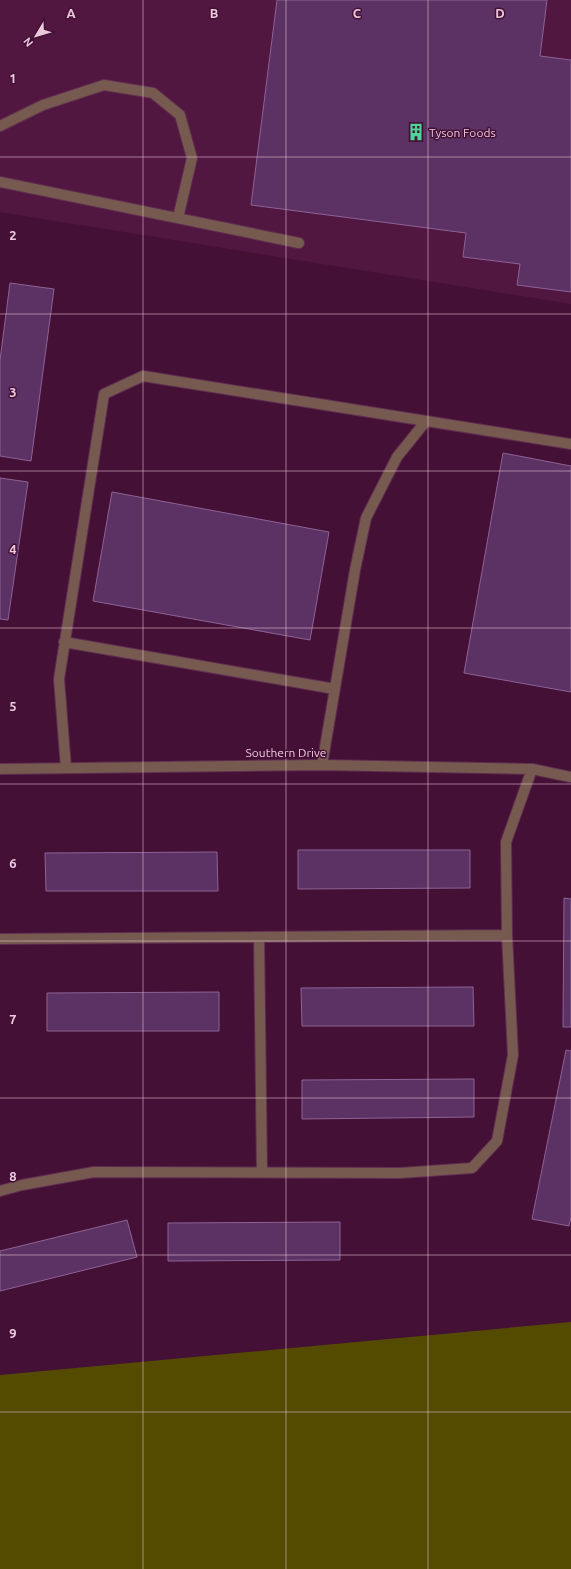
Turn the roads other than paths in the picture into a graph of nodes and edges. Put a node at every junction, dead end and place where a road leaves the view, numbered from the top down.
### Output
1 (0, 126) edge
2 (0, 182) edge
3 (178, 218) junction
4 (299, 243) dead end
5 (426, 421) junction
6 (571, 444) edge
7 (64, 642) junction
8 (335, 689) junction
9 (322, 765) junction
10 (0, 768) edge
11 (66, 768) junction
12 (532, 769) junction
13 (571, 778) edge
14 (507, 935) junction
15 (259, 937) junction
16 (0, 939) edge
17 (262, 1172) junction
18 (0, 1191) edge

1 - 3 street
2 - 3 street
3 - 4 street
5 - 6 street
5 - 7 street
5 - 8 street
7 - 8 street
7 - 11 street
8 - 9 street
9 - 11 street, Southern Drive
9 - 12 street, Southern Drive
10 - 11 street, Southern Drive
12 - 13 street, Southern Drive
12 - 14 street
14 - 15 street
14 - 17 street
15 - 16 street
15 - 17 street
17 - 18 street

